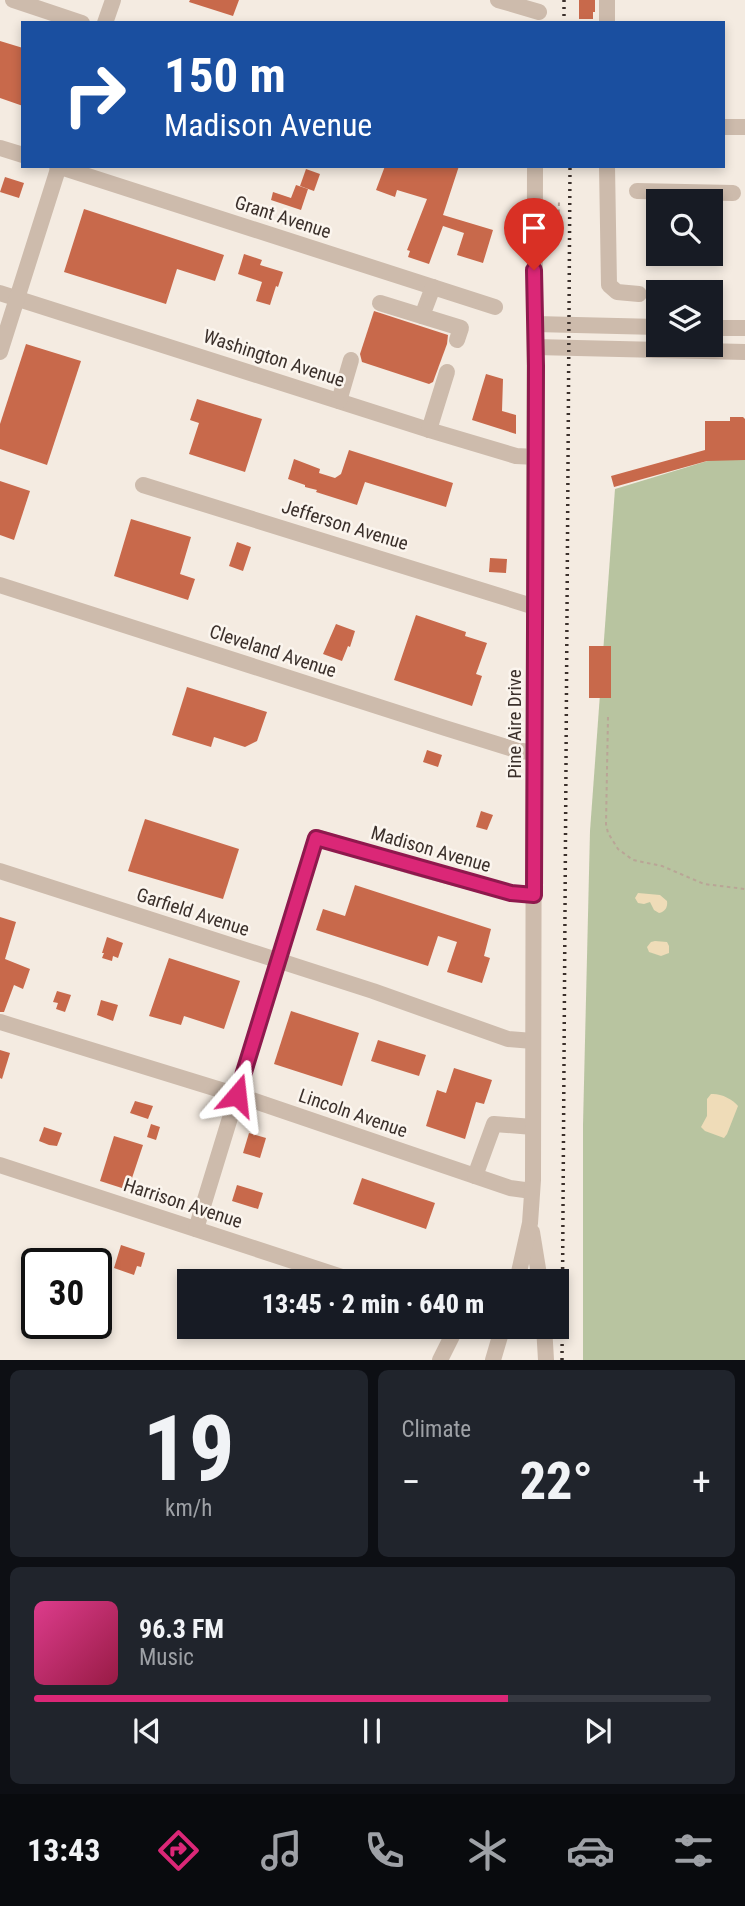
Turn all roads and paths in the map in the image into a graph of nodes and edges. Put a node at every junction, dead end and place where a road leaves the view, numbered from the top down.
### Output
1 (13, 0) edge
2 (113, 0) edge
3 (498, 0) edge
4 (607, 0) edge
5 (539, 12) edge
6 (76, 21) edge
7 (106, 21) edge
8 (607, 21) edge
9 (725, 127) edge
10 (745, 127) edge
11 (0, 148) edge
12 (21, 154) edge
13 (58, 168) edge
14 (65, 168) edge
15 (535, 168) edge
16 (607, 168) edge
17 (637, 191) dead end
18 (733, 193) dead end
19 (559, 199) dead end
20 (558, 241) dead end
21 (432, 287) junction
22 (0, 293) edge
23 (639, 294) dead end
24 (17, 299) junction
25 (380, 303) dead end
26 (495, 307) dead end
27 (422, 316) junction
28 (535, 324) junction
29 (646, 327) edge
30 (723, 328) edge
31 (745, 328) edge
32 (457, 340) dead end
33 (535, 347) junction
34 (0, 352) edge
35 (745, 352) edge
36 (351, 360) dead end
37 (447, 372) dead end
38 (339, 401) junction
39 (429, 430) junction
40 (536, 457) junction
41 (143, 485) dead end
42 (0, 585) edge
43 (535, 607) junction
44 (608, 717) dead end
45 (535, 753) junction
46 (0, 871) edge
47 (745, 889) edge
48 (534, 895) junction
49 (278, 961) junction
50 (0, 1022) edge
51 (533, 1041) junction
52 (237, 1095) junction
53 (533, 1127) junction
54 (0, 1165) edge
55 (475, 1176) junction
56 (533, 1191) junction
57 (530, 1223) junction
58 (196, 1229) junction
59 (318, 1269) edge
60 (520, 1269) edge
61 (538, 1269) edge
62 (450, 1339) edge
63 (498, 1339) edge
64 (545, 1339) edge
65 (440, 1360) edge
66 (493, 1360) edge
67 (546, 1360) edge

1 - 6 street
2 - 7 street
3 - 5 street
4 - 8 street
9 - 10 street
11 - 12 street
13 - 24 street
14 - 21 street, Grant Avenue
15 - 28 street, Pine Aire Drive
16 - 23 street
17 - 18 street
19 - 20 path
21 - 26 street, Grant Avenue
21 - 27 street
22 - 24 street, Washington Avenue
24 - 34 street
24 - 38 street, Washington Avenue
25 - 27 street
27 - 32 street
28 - 29 street
28 - 33 street, Pine Aire Drive
30 - 31 street
33 - 35 street
33 - 40 street, Pine Aire Drive
36 - 38 street
37 - 39 street
38 - 39 street, Washington Avenue
39 - 40 street, Washington Avenue
40 - 43 street, Pine Aire Drive
41 - 43 street, Jefferson Avenue
42 - 45 street, Cleveland Avenue
43 - 45 street, Pine Aire Drive
44 - 47 path
45 - 48 street, Pine Aire Drive
46 - 49 street, Garfield Avenue
48 - 49 street, Madison Avenue
48 - 51 street, Pine Aire Drive
49 - 51 street, Garfield Avenue
49 - 52 street
50 - 52 street, Lincoln Avenue
51 - 53 street, Pine Aire Drive
52 - 55 street, Lincoln Avenue
52 - 58 street
53 - 55 street
53 - 56 street, Pine Aire Drive
54 - 58 street, Harrison Avenue
55 - 56 street, Lincoln Avenue
56 - 57 street, Pine Aire Drive
57 - 60 street, Pine Aire Drive
57 - 61 street
58 - 59 street, Harrison Avenue
62 - 65 street
63 - 66 street
64 - 67 street

